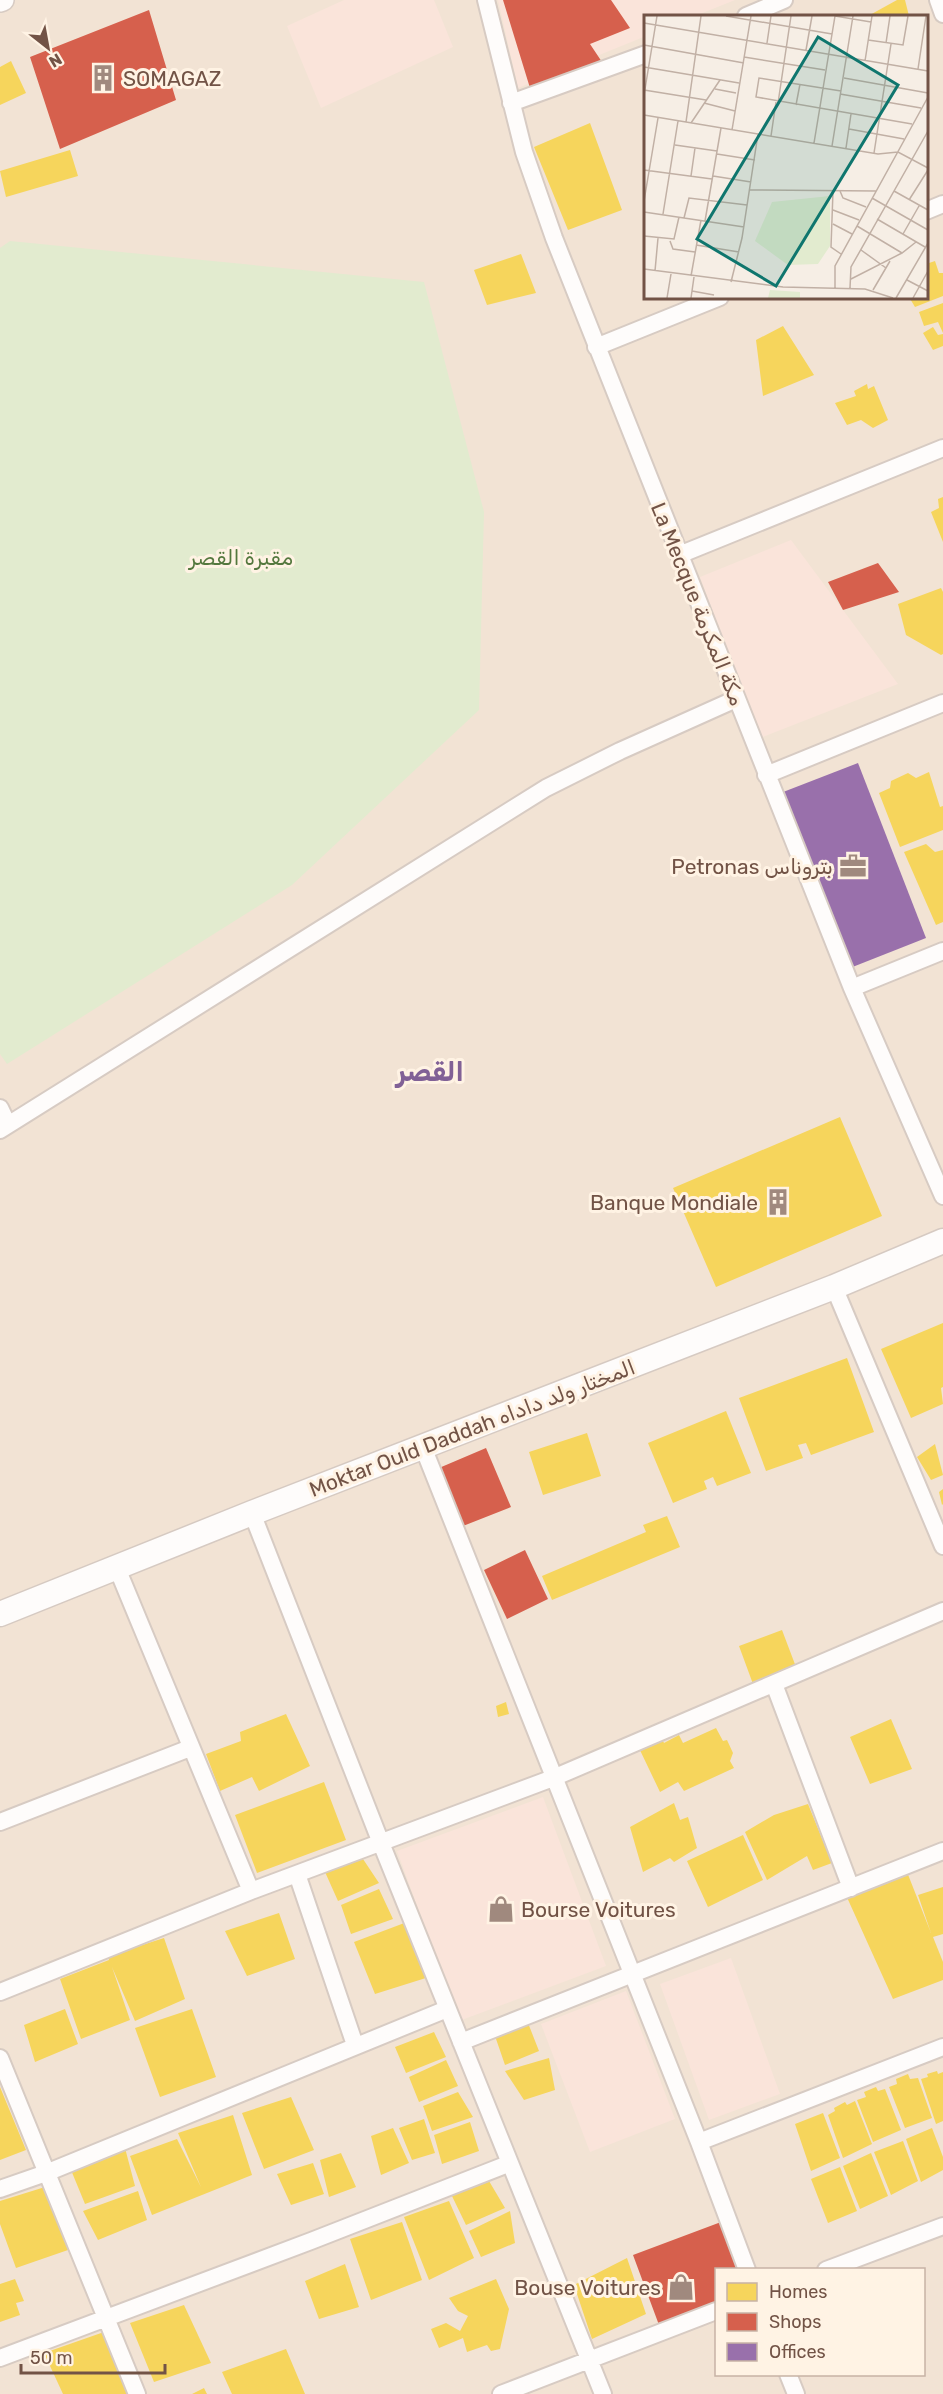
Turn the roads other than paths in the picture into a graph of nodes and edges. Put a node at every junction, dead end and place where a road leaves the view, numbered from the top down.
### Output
1 (486, 0) edge
2 (784, 0) edge
3 (938, 0) edge
4 (943, 14) edge
5 (748, 15) edge
6 (644, 55) edge
7 (511, 103) junction
8 (943, 204) edge
9 (928, 211) edge
10 (718, 298) edge
11 (596, 347) junction
12 (943, 448) edge
13 (679, 555) junction
14 (736, 699) junction
15 (943, 703) edge
16 (766, 775) junction
17 (943, 951) edge
18 (852, 988) junction
19 (0, 1108) edge
20 (4, 1127) edge
21 (943, 1196) edge
22 (943, 1241) edge
23 (834, 1287) junction
24 (423, 1447) junction
25 (252, 1513) junction
26 (943, 1546) edge
27 (117, 1568) junction
28 (943, 1611) edge
29 (0, 1614) edge
30 (774, 1684) junction
31 (190, 1748) junction
32 (553, 1778) junction
33 (0, 1822) edge
34 (381, 1843) junction
35 (943, 1851) edge
36 (297, 1874) junction
37 (851, 1888) junction
38 (251, 1891) junction
39 (631, 1976) junction
40 (0, 1992) edge
41 (447, 2009) junction
42 (461, 2042) junction
43 (355, 2045) junction
44 (943, 2047) edge
45 (0, 2058) edge
46 (699, 2142) junction
47 (508, 2164) junction
48 (46, 2173) junction
49 (0, 2189) edge
50 (943, 2226) edge
51 (746, 2268) edge
52 (831, 2268) edge
53 (715, 2312) edge
54 (106, 2318) junction
55 (0, 2358) edge
56 (588, 2359) junction
57 (789, 2376) edge
58 (137, 2394) edge
59 (501, 2394) edge
60 (603, 2394) edge
61 (796, 2394) edge

1 - 7 street, La Mecque مكة المكرمة
2 - 5 street
3 - 4 street
6 - 7 street
7 - 11 street, La Mecque مكة المكرمة
8 - 9 street
10 - 11 street
11 - 13 street, La Mecque مكة المكرمة
12 - 13 street
13 - 14 street, La Mecque مكة المكرمة
14 - 16 street, La Mecque مكة المكرمة
14 - 20 street
15 - 16 street
16 - 18 street, La Mecque مكة المكرمة
17 - 18 street
18 - 21 street, La Mecque مكة المكرمة
19 - 20 street
22 - 23 main road, Moktar Ould Daddah المختار ولد داداه
23 - 24 main road, Moktar Ould Daddah المختار ولد داداه
23 - 26 street
24 - 25 main road, Moktar Ould Daddah المختار ولد داداه
24 - 32 street
25 - 27 main road, Moktar Ould Daddah المختار ولد داداه
25 - 34 street
27 - 29 main road, Moktar Ould Daddah المختار ولد داداه
27 - 31 street
28 - 30 street
30 - 32 street
30 - 37 street
31 - 33 street
31 - 38 street
32 - 34 street
32 - 39 street
34 - 36 street
34 - 41 street
35 - 37 street
36 - 38 street
36 - 43 street
37 - 39 street
38 - 40 street
39 - 42 street
39 - 46 street
41 - 42 street
41 - 43 street
42 - 47 street
43 - 48 street
44 - 46 street
45 - 48 street
46 - 51 street
47 - 54 street
47 - 56 street
48 - 49 street
48 - 54 street
50 - 52 street
53 - 56 street
54 - 55 street
54 - 58 street
56 - 59 street
56 - 60 street
57 - 61 street

